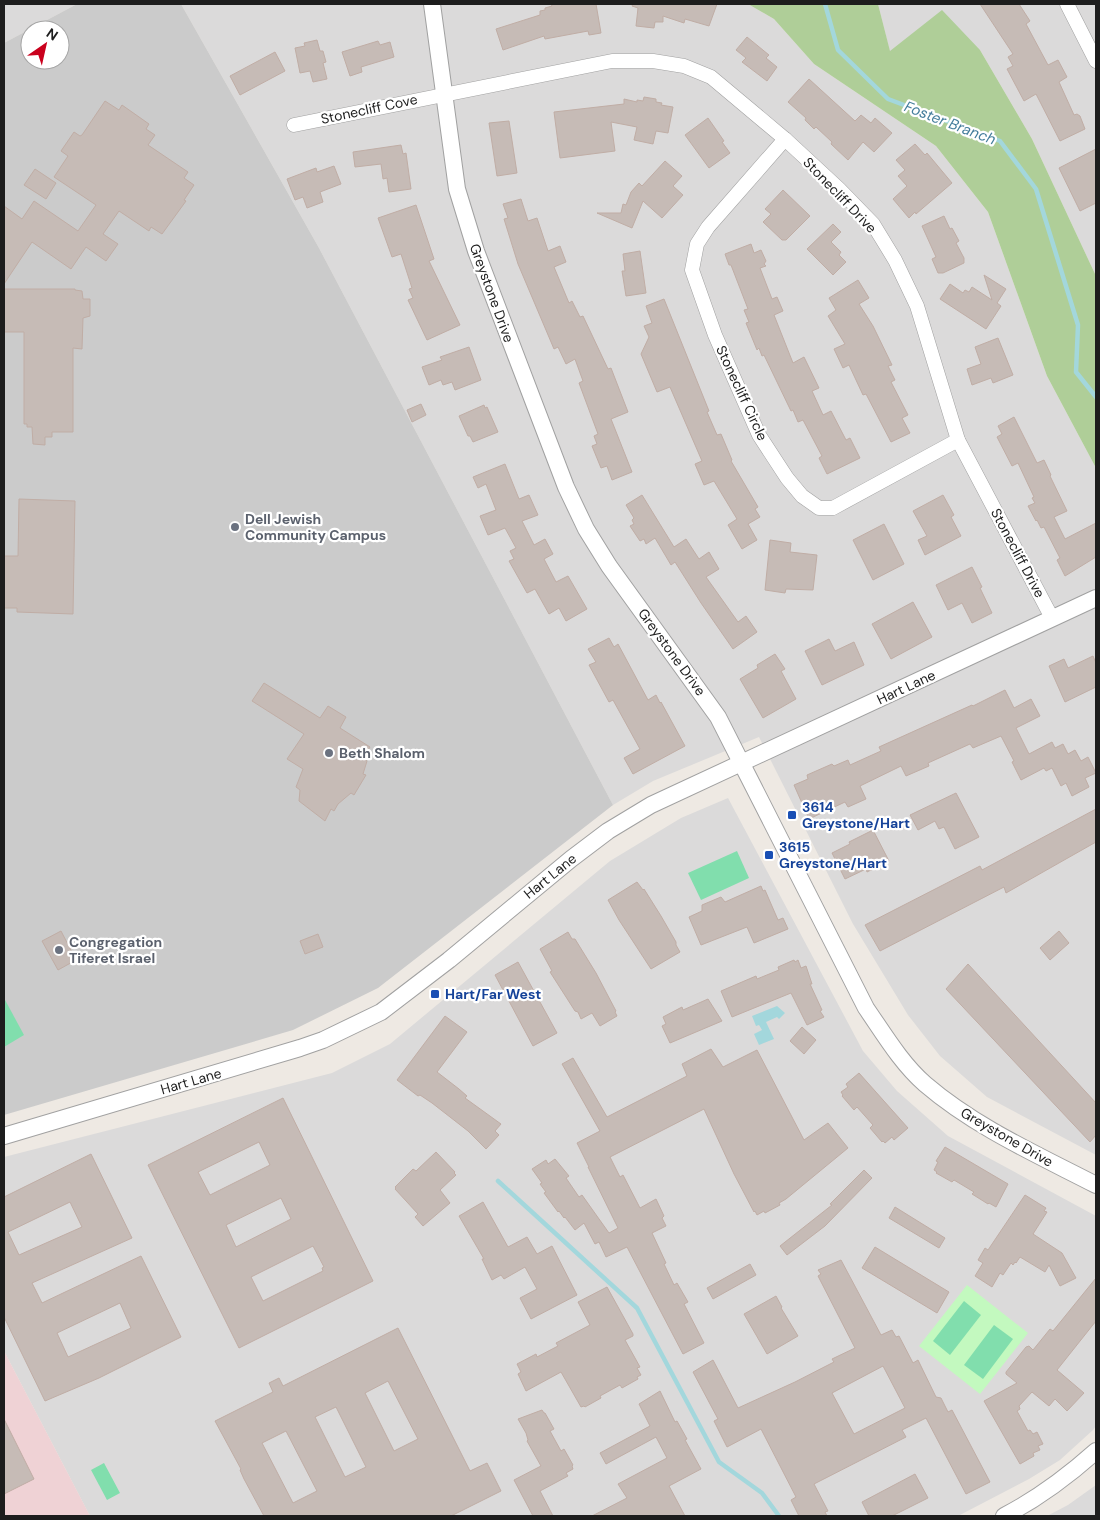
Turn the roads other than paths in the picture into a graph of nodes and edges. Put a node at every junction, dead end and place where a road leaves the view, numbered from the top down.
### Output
1 (432, 4) edge
2 (1067, 4) edge
3 (1096, 61) edge
4 (444, 94) junction
5 (294, 125) dead end
6 (785, 139) junction
7 (958, 440) junction
8 (1096, 598) edge
9 (1052, 618) junction
10 (742, 764) junction
11 (4, 1136) edge
12 (1096, 1186) edge
13 (1096, 1451) edge
14 (1004, 1516) edge

1 - 4 street, Greystone Drive
2 - 3 street
4 - 5 street, Stonecliff Cove
4 - 6 street, Stonecliff Drive
4 - 10 street, Greystone Drive
6 - 7 street, Stonecliff Drive
6 - 7 street, Stonecliff Circle
7 - 9 street, Stonecliff Drive
8 - 9 street, Hart Lane
9 - 10 street, Hart Lane
10 - 11 street, Hart Lane
10 - 12 street, Greystone Drive
13 - 14 street

